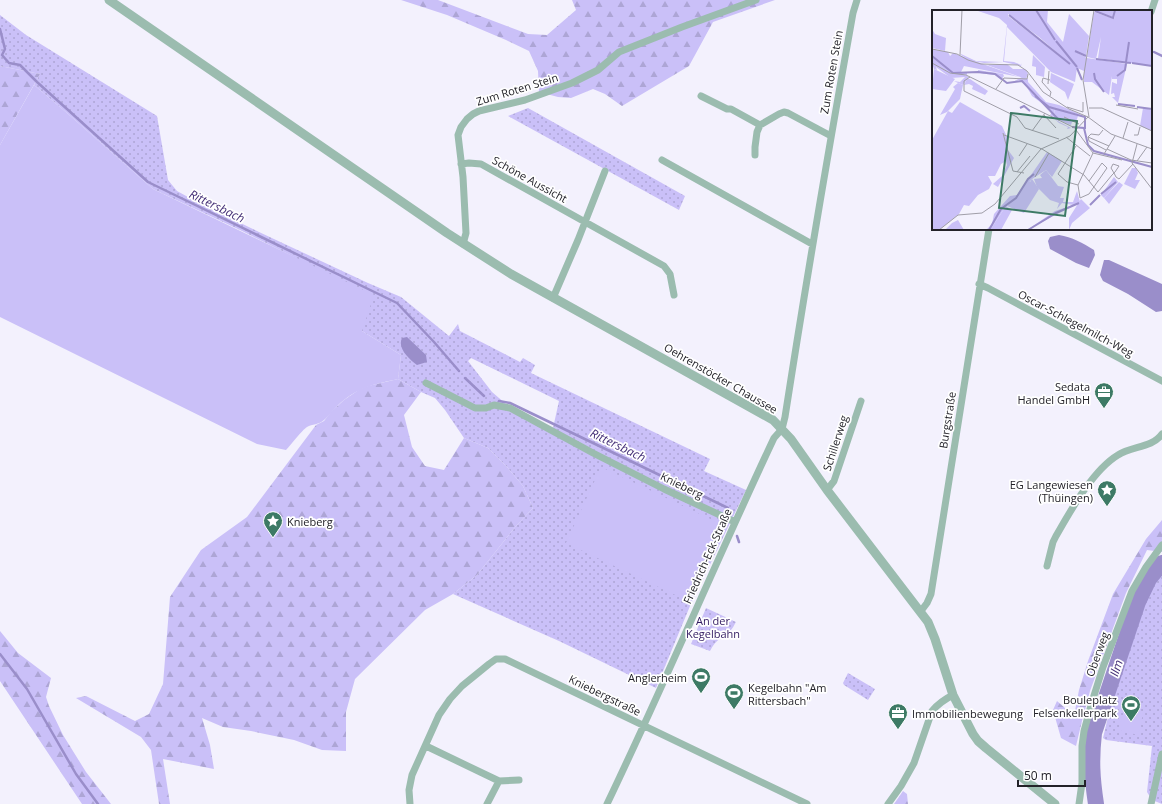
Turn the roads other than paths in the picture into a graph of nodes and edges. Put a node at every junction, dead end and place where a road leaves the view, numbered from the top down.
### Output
1 (109, 0) edge
2 (756, 0) edge
3 (856, 0) edge
4 (1155, 0) edge
5 (1152, 10) edge
6 (701, 96) dead end
7 (760, 125) junction
8 (831, 136) junction
9 (755, 155) dead end
10 (662, 160) dead end
11 (461, 164) junction
12 (605, 171) dead end
13 (585, 222) junction
14 (989, 230) edge
15 (463, 244) junction
16 (812, 244) junction
17 (979, 284) junction
18 (674, 295) dead end
19 (553, 298) junction
20 (1162, 381) edge
21 (426, 383) dead end
22 (860, 401) dead end
23 (782, 429) junction
24 (1162, 434) edge
25 (827, 490) junction
26 (734, 522) junction
27 (1162, 546) edge
28 (1047, 566) dead end
29 (921, 611) junction
30 (953, 696) junction
31 (643, 726) junction
32 (426, 746) junction
33 (1162, 754) edge
34 (499, 780) junction
35 (519, 780) dead end
36 (410, 804) edge
37 (487, 804) edge
38 (607, 804) edge
39 (807, 804) edge
40 (888, 804) edge
41 (1055, 804) edge
42 (1079, 804) edge
43 (1151, 804) edge

1 - 15 street, Oehrenstöcker Chaussee
2 - 11 street, Zum Roten Stein
3 - 8 street, Zum Roten Stein
4 - 5 street
6 - 7 street
7 - 8 street
7 - 9 street
8 - 16 street, Zum Roten Stein
10 - 16 street
11 - 13 street, Schöne Aussicht
11 - 15 street, Zum Roten Stein
12 - 13 street
13 - 18 street, Schöne Aussicht
13 - 19 street
14 - 17 street, Burgstraße
15 - 19 street, Oehrenstöcker Chaussee
16 - 23 street, Zum Roten Stein
17 - 20 street, Oscar-Schlegelmilch-Weg
17 - 29 street, Burgstraße
19 - 23 street, Oehrenstöcker Chaussee
21 - 26 street, Knieberg
22 - 25 street, Schillerweg
23 - 25 street, Oehrenstöcker Chaussee
23 - 26 street, Friedrich-Eck-Straße
24 - 28 street
25 - 29 street, Oehrenstöcker Chaussee
26 - 31 street, Friedrich-Eck-Straße
27 - 42 street, Oberweg
29 - 30 street, Oehrenstöcker Chaussee
30 - 40 street
30 - 41 street, Oehrenstöcker Chaussee
31 - 32 street, Kniebergstraße
31 - 38 street, Friedrich-Eck-Straße
31 - 39 street, Kniebergstraße
32 - 34 street
32 - 36 street, Kniebergstraße
33 - 43 street
34 - 35 street
34 - 37 street

